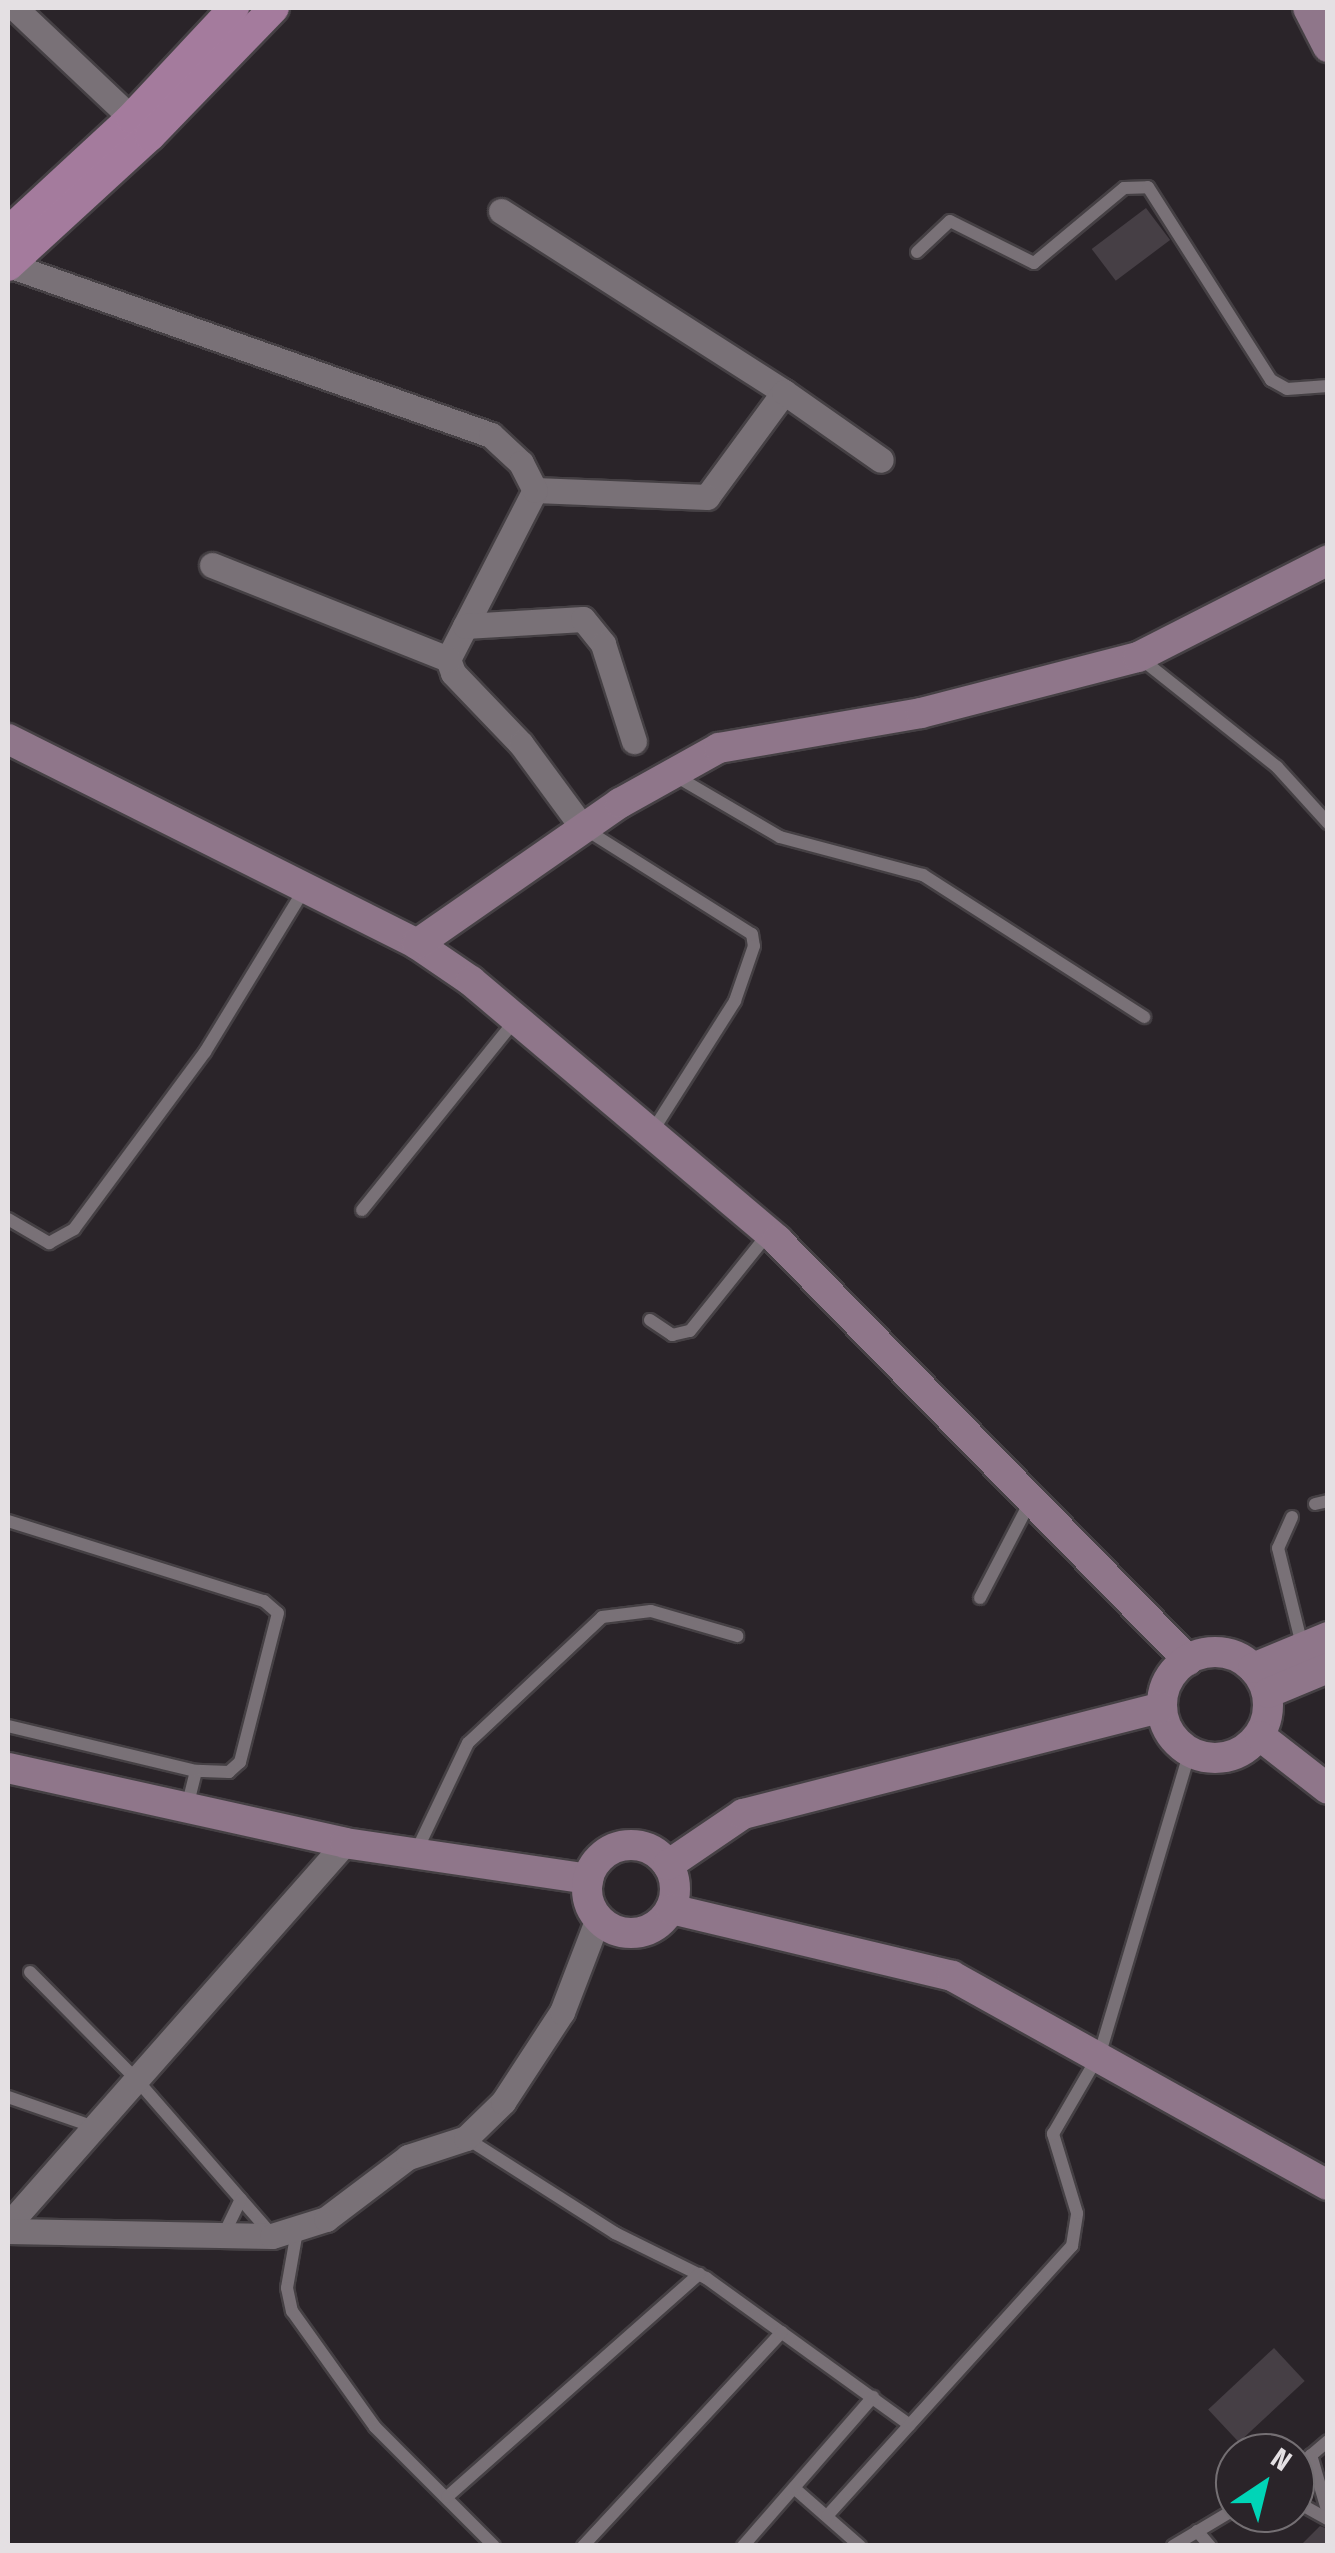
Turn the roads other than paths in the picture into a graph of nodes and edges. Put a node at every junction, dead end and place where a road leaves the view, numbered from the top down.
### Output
1 (15, 8) edge
2 (234, 8) edge
3 (274, 8) edge
4 (1308, 8) edge
5 (1328, 47) edge
6 (141, 127) junction
7 (501, 211) dead end
8 (8, 232) edge
9 (917, 252) dead end
10 (8, 265) edge
11 (1328, 386) edge
12 (784, 392) junction
13 (881, 460) dead end
14 (535, 490) junction
15 (1328, 560) edge
16 (212, 565) dead end
17 (465, 626) junction
18 (1138, 656) junction
19 (448, 659) junction
20 (8, 741) edge
21 (634, 741) dead end
22 (672, 774) junction
23 (1328, 822) edge
24 (584, 828) junction
25 (304, 890) junction
26 (418, 944) junction
27 (1144, 1017) dead end
28 (516, 1019) junction
29 (652, 1132) junction
30 (362, 1210) dead end
31 (8, 1219) edge
32 (769, 1232) junction
33 (650, 1320) dead end
34 (1032, 1498) junction
35 (1292, 1517) dead end
36 (8, 1520) edge
37 (980, 1598) dead end
38 (738, 1636) dead end
39 (1315, 1642) edge
40 (1188, 1660) junction
41 (1328, 1668) edge
42 (1260, 1681) junction
43 (1162, 1707) junction
44 (8, 1726) edge
45 (1260, 1736) junction
46 (1190, 1752) junction
47 (8, 1768) edge
48 (196, 1771) junction
49 (1328, 1789) edge
50 (186, 1808) junction
51 (345, 1844) junction
52 (415, 1854) junction
53 (668, 1865) junction
54 (588, 1878) junction
55 (671, 1908) junction
56 (598, 1918) junction
57 (30, 1972) dead end
58 (1100, 2053) junction
59 (136, 2079) junction
60 (8, 2097) edge
61 (94, 2127) junction
62 (466, 2138) junction
63 (1328, 2185) edge
64 (240, 2199) junction
65 (8, 2228) edge
66 (285, 2234) junction
67 (223, 2236) junction
68 (699, 2274) junction
69 (782, 2332) junction
70 (872, 2397) junction
71 (910, 2424) junction
72 (1315, 2469) edge
73 (794, 2488) junction
74 (447, 2497) junction
75 (827, 2516) junction
76 (1328, 2516) edge
77 (1215, 2520) edge
78 (1198, 2531) junction
79 (494, 2546) edge
80 (583, 2546) edge
81 (743, 2546) edge
82 (860, 2546) edge
83 (1173, 2546) edge
84 (1210, 2546) edge

1 - 6 street
2 - 6 main road
3 - 6 main road
4 - 5 street
6 - 8 main road
6 - 10 main road
7 - 12 street
9 - 11 lane
10 - 14 street
12 - 13 street
12 - 14 street
14 - 17 street
15 - 18 street
16 - 19 street
17 - 19 street
17 - 21 street
18 - 22 street
18 - 23 lane
19 - 24 street
20 - 25 street
22 - 24 street
22 - 27 lane
24 - 26 street
24 - 29 lane
25 - 26 street
25 - 31 lane
26 - 28 street
28 - 29 street
28 - 30 lane
29 - 32 street
32 - 33 lane
32 - 34 street
34 - 37 lane
34 - 40 street
35 - 39 lane
36 - 48 lane
38 - 52 lane
39 - 42 street
40 - 42 street
40 - 43 street
41 - 42 street
42 - 45 street
43 - 46 street
43 - 53 street
44 - 48 lane
45 - 46 street
45 - 49 street
46 - 58 lane
47 - 50 street
48 - 50 lane
50 - 51 street
51 - 52 street
51 - 59 street
52 - 54 street
53 - 54 street
53 - 55 street
54 - 56 street
55 - 56 street
55 - 58 street
56 - 62 street
57 - 59 lane
58 - 63 street
58 - 71 lane
59 - 61 street
59 - 64 lane
60 - 61 lane
61 - 65 street
62 - 66 street
62 - 68 lane
64 - 66 lane
64 - 67 lane
65 - 67 street
66 - 67 street
66 - 74 lane
68 - 69 lane
68 - 74 lane
69 - 70 lane
69 - 80 lane
70 - 71 lane
70 - 73 lane
71 - 75 lane
72 - 76 lane
73 - 75 lane
73 - 81 lane
74 - 79 lane
75 - 82 lane
77 - 78 lane
78 - 83 lane
78 - 84 lane

